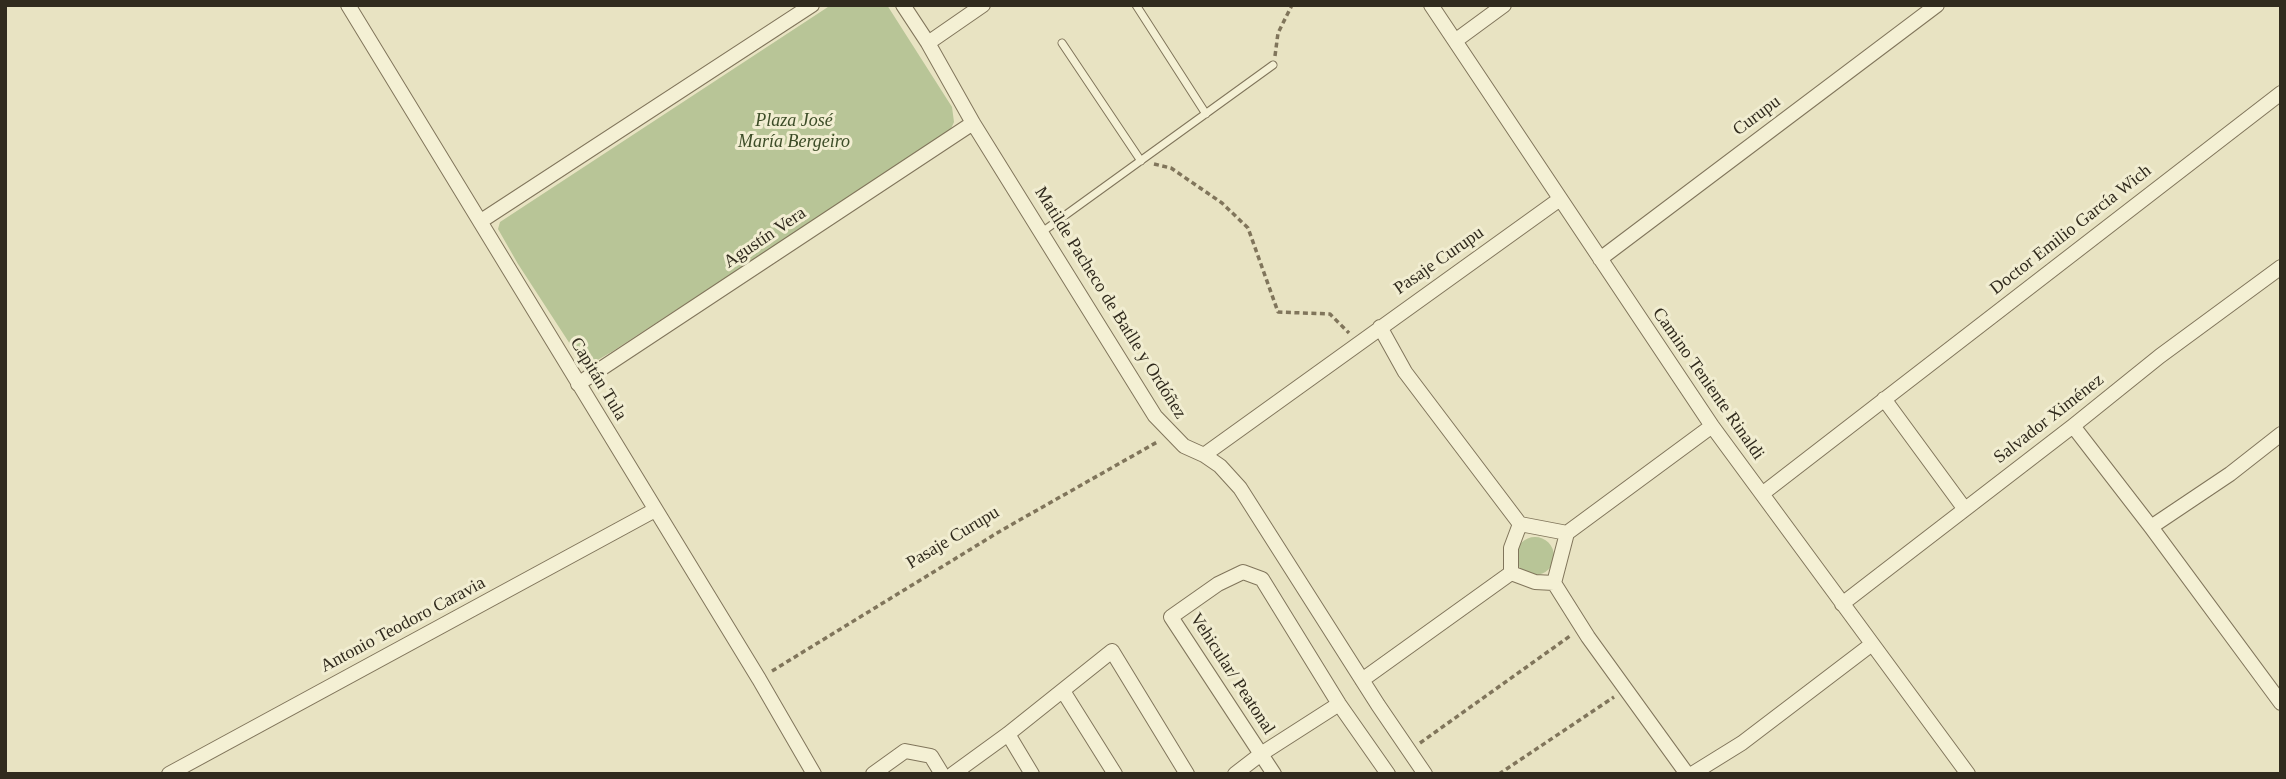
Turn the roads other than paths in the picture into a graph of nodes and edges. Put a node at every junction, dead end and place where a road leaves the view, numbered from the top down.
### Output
1 (348, 5) edge
2 (812, 5) edge
3 (903, 5) edge
4 (983, 5) edge
5 (1136, 5) edge
6 (1431, 5) edge
7 (1504, 5) edge
8 (1937, 5) edge
9 (1455, 41) junction
10 (928, 43) junction
11 (1062, 43) dead end
12 (1273, 65) road end
13 (2281, 93) edge
14 (1206, 114) junction
15 (973, 123) junction
16 (1141, 161) junction
17 (1560, 199) junction
18 (481, 221) junction
19 (1042, 232) junction
20 (1600, 258) junction
21 (2281, 267) edge
22 (1380, 327) junction
23 (578, 384) junction
24 (1884, 399) junction
25 (1712, 426) junction
26 (2073, 426) junction
27 (2281, 434) edge
28 (1204, 455) junction
29 (1762, 494) junction
30 (1964, 508) junction
31 (655, 510) junction
32 (1520, 524) junction
33 (2151, 527) junction
34 (1567, 533) junction
35 (1511, 573) junction
36 (1554, 583) junction
37 (1842, 604) junction
38 (1872, 644) junction
39 (1362, 680) junction
40 (1063, 691) junction
41 (2281, 703) edge
42 (1339, 704) junction
43 (1008, 734) junction
44 (1261, 754) junction
45 (169, 774) edge
46 (814, 774) edge
47 (873, 774) edge
48 (942, 774) edge
49 (953, 774) edge
50 (1032, 774) edge
51 (1115, 774) edge
52 (1187, 774) edge
53 (1235, 774) edge
54 (1274, 774) edge
55 (1388, 774) edge
56 (1425, 774) edge
57 (1690, 774) edge
58 (1968, 774) edge

1 - 18 street, Capitán Tula
2 - 18 street
3 - 10 street, Matilde Pacheco de Batlle y Ordóñez
4 - 10 street
5 - 14 lane
6 - 9 street, Camino Teniente Rinaldi
7 - 9 street
8 - 20 street, Curupu
9 - 17 street, Camino Teniente Rinaldi
10 - 15 street, Matilde Pacheco de Batlle y Ordóñez
11 - 16 lane
12 - 14 lane
13 - 24 street, Doctor Emilio García Wich
14 - 16 lane
15 - 19 street, Matilde Pacheco de Batlle y Ordóñez
15 - 23 street, Agustín Vera
16 - 19 lane
17 - 20 street, Camino Teniente Rinaldi
17 - 22 street, Pasaje Curupu
18 - 23 street, Capitán Tula
19 - 28 street, Matilde Pacheco de Batlle y Ordóñez
20 - 25 street, Camino Teniente Rinaldi
21 - 26 street, Salvador Ximénez
22 - 28 street, Pasaje Curupu
22 - 32 street
23 - 31 street, Capitán Tula
24 - 29 street, Doctor Emilio García Wich
24 - 30 street
25 - 29 street, Camino Teniente Rinaldi
25 - 34 street
26 - 30 street, Salvador Ximénez
26 - 33 street
27 - 33 street
28 - 39 street, Matilde Pacheco de Batlle y Ordóñez
29 - 37 street, Camino Teniente Rinaldi
30 - 37 street, Salvador Ximénez
31 - 45 street, Antonio Teodoro Caravia
31 - 46 street, Capitán Tula
32 - 34 street
32 - 35 street
33 - 41 street
34 - 36 street
35 - 36 street
35 - 39 street
36 - 57 street
37 - 38 street, Camino Teniente Rinaldi
38 - 57 street
38 - 58 street, Camino Teniente Rinaldi
39 - 56 street, Matilde Pacheco de Batlle y Ordóñez
40 - 43 street
40 - 51 street
40 - 52 street
42 - 44 street, Vehicular/ Peatonal
42 - 44 street, Vehicular/ Peatonal
42 - 55 street, Vehicular/ Peatonal
43 - 49 street
43 - 50 street
44 - 53 street, Vehicular/ Peatonal
44 - 54 street, Vehicular/ Peatonal
47 - 48 street

